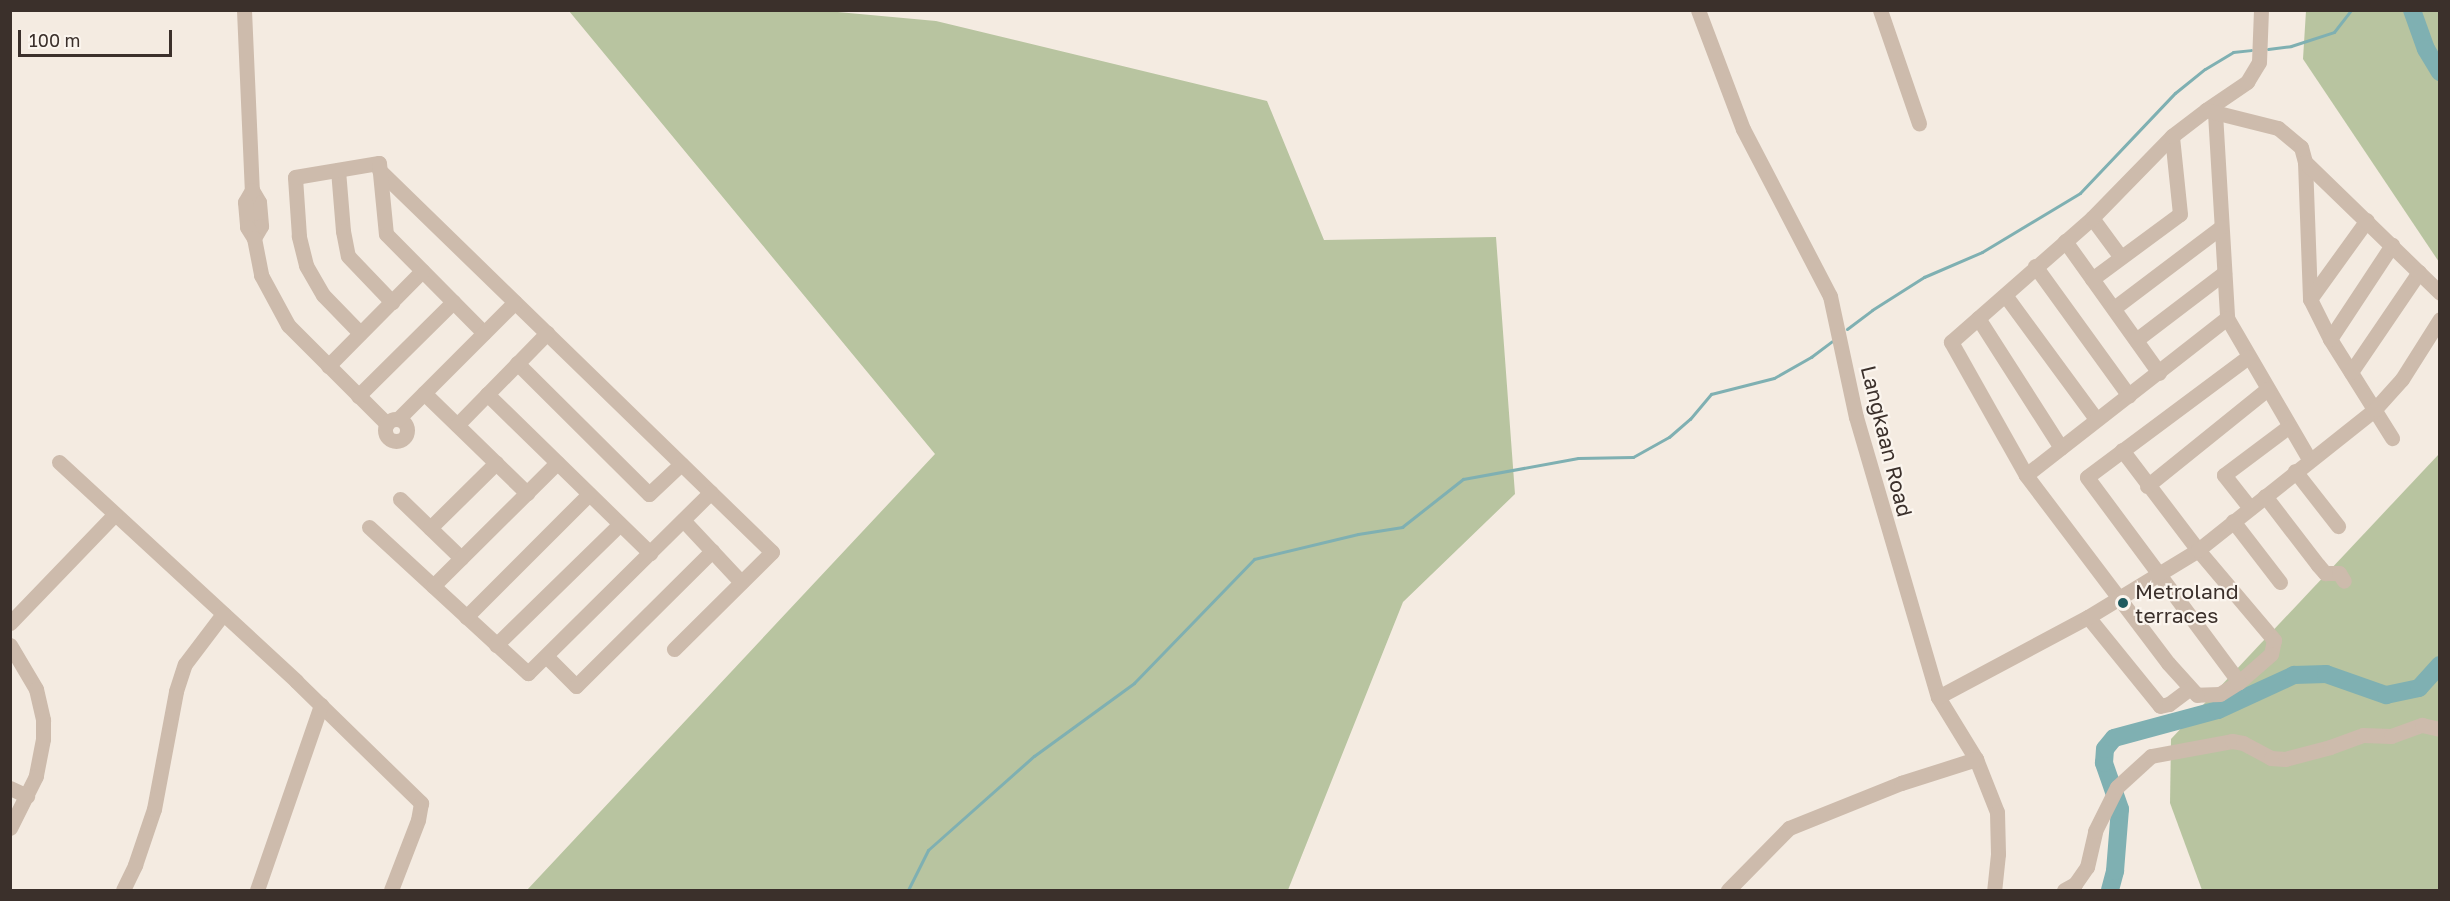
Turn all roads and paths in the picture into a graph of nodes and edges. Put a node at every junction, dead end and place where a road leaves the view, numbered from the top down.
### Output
1 (244, 10) edge
2 (1698, 10) edge
3 (1880, 10) edge
4 (2261, 10) edge
5 (2210, 112) junction
6 (1919, 123) dead end
7 (2172, 136) junction
8 (2305, 162) junction
9 (338, 170) junction
10 (379, 170) junction
11 (2092, 218) junction
12 (2367, 220) junction
13 (2221, 227) junction
14 (2065, 242) junction
15 (2392, 245) junction
16 (2120, 256) junction
17 (2035, 266) junction
18 (422, 271) junction
19 (2419, 272) junction
20 (2224, 273) junction
21 (2092, 279) junction
22 (2439, 293) edge
23 (2005, 295) junction
24 (2310, 299) junction
25 (392, 302) junction
26 (453, 302) junction
27 (515, 302) junction
28 (2114, 309) junction
29 (1978, 318) junction
30 (2227, 318) junction
31 (2439, 319) edge
32 (360, 333) junction
33 (484, 333) junction
34 (547, 333) junction
35 (2330, 339) junction
36 (2136, 340) junction
37 (2247, 357) junction
38 (518, 363) junction
39 (327, 366) junction
40 (2351, 372) junction
41 (2159, 373) junction
42 (2267, 389) junction
43 (424, 393) junction
44 (487, 394) junction
45 (358, 396) junction
46 (2129, 396) junction
47 (2375, 410) junction
48 (2096, 418) junction
49 (457, 425) junction
50 (2288, 427) junction
51 (2392, 438) dead end
52 (2061, 448) junction
53 (2122, 450) junction
54 (2309, 459) junction
55 (59, 462) dead end
56 (496, 463) junction
57 (557, 463) junction
58 (681, 464) junction
59 (2295, 471) junction
60 (2026, 475) junction
61 (2148, 486) junction
62 (711, 492) junction
63 (527, 493) junction
64 (589, 494) junction
65 (2265, 496) junction
66 (400, 499) dead end
67 (2250, 508) junction
68 (115, 514) junction
69 (683, 520) junction
70 (2233, 521) junction
71 (620, 524) junction
72 (2338, 526) dead end
73 (369, 527) dead end
74 (430, 528) junction
75 (2198, 550) junction
76 (712, 551) junction
77 (650, 553) junction
78 (461, 558) junction
79 (2159, 573) junction
80 (2344, 581) dead end
81 (741, 582) junction
82 (2280, 582) dead end
83 (433, 586) junction
84 (2118, 597) junction
85 (223, 614) junction
86 (466, 617) junction
87 (2088, 617) junction
88 (10, 623) edge
89 (10, 645) edge
90 (496, 645) junction
91 (674, 649) dead end
92 (547, 657) junction
93 (2239, 682) junction
94 (2189, 689) junction
95 (1938, 697) junction
96 (321, 705) junction
97 (2439, 729) edge
98 (1976, 759) junction
99 (10, 788) edge
100 (27, 796) junction
101 (10, 828) edge
102 (123, 891) edge
103 (257, 891) edge
104 (391, 891) edge
105 (1728, 891) edge
106 (1994, 891) edge
107 (2064, 891) edge

1 - 39 street
2 - 95 street, Langkaan Road
3 - 6 street
4 - 5 street
5 - 7 street
5 - 8 street
5 - 13 street
7 - 11 street
7 - 16 street
8 - 12 street
8 - 24 street
9 - 10 street
9 - 25 street
9 - 32 street
10 - 18 street
10 - 27 street
11 - 14 street
11 - 16 street
12 - 15 street
12 - 24 street
13 - 20 street
13 - 28 street
14 - 17 street
14 - 21 street
15 - 19 street
15 - 35 street
16 - 21 street
17 - 23 street
17 - 46 street
18 - 25 street
18 - 26 street
19 - 22 street
19 - 40 street
20 - 30 street
20 - 36 street
21 - 28 street
23 - 29 street
23 - 48 street
24 - 35 street
25 - 32 street
26 - 33 street
26 - 45 street
27 - 33 street
27 - 34 street
28 - 36 street
29 - 52 street
29 - 60 street
30 - 37 street
30 - 41 street
31 - 47 street
32 - 39 street
33 - 43 street
34 - 38 street
34 - 58 street
35 - 40 street
36 - 41 street
37 - 42 street
37 - 53 street
38 - 44 street
38 - 58 street
39 - 45 street
40 - 47 street
41 - 46 street
42 - 50 street
42 - 61 street
43 - 45 street
43 - 49 street
44 - 49 street
44 - 57 street
46 - 48 street
47 - 51 street
47 - 54 street
48 - 52 street
49 - 56 street
50 - 54 street
50 - 67 street
52 - 60 street
53 - 61 street
53 - 79 street
54 - 59 street
55 - 68 street
56 - 63 street
56 - 74 street
57 - 63 street
57 - 64 street
58 - 62 street
59 - 65 street
59 - 72 street
60 - 84 street
61 - 75 street
62 - 69 street
62 - 81 street
63 - 78 street
64 - 71 street
64 - 86 street
65 - 67 street
65 - 80 street
66 - 74 street
67 - 70 street
68 - 85 street
68 - 88 street
69 - 76 street
69 - 77 street
70 - 75 street
70 - 82 street
71 - 77 street
71 - 90 street
73 - 83 street
74 - 78 street
75 - 79 street
75 - 93 street
76 - 81 street
76 - 92 street
77 - 92 street
78 - 83 street
79 - 84 street
79 - 93 street
81 - 91 street
83 - 86 street
84 - 87 street
84 - 94 street
85 - 96 street
85 - 102 street
86 - 90 street
87 - 94 street
87 - 95 street
89 - 100 street
90 - 92 street
93 - 94 street
95 - 98 street, Langkaan Road
96 - 103 street
96 - 104 street
97 - 107 street
98 - 105 street
98 - 106 street, Langkaan Road
99 - 100 street
100 - 101 street

